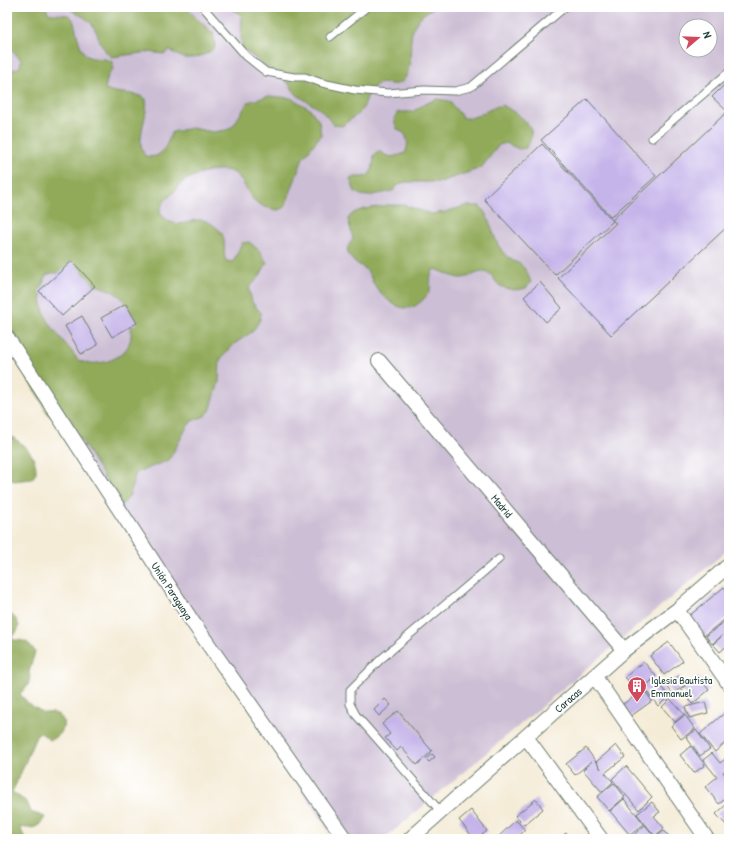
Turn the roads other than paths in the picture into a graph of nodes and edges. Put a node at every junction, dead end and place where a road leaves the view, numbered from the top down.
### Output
1 (203, 7) edge
2 (367, 7) edge
3 (565, 7) edge
4 (330, 37) dead end
5 (729, 72) edge
6 (652, 138) dead end
7 (7, 337) edge
8 (379, 362) dead end
9 (499, 559) dead end
10 (729, 565) edge
11 (677, 610) junction
12 (624, 650) junction
13 (595, 677) junction
14 (729, 684) edge
15 (526, 736) junction
16 (441, 812) junction
17 (345, 839) edge
18 (410, 839) edge
19 (601, 839) edge
20 (707, 839) edge

1 - 3 lane
2 - 4 lane
5 - 6 lane
7 - 17 street, Unión Paraguaya
8 - 12 street, Madrid
9 - 16 lane
10 - 11 street, Caracas
11 - 12 street, Caracas
11 - 14 street
12 - 13 street, Caracas
13 - 15 street, Caracas
13 - 20 street
15 - 16 street, Caracas
15 - 19 street
16 - 18 street, Caracas

